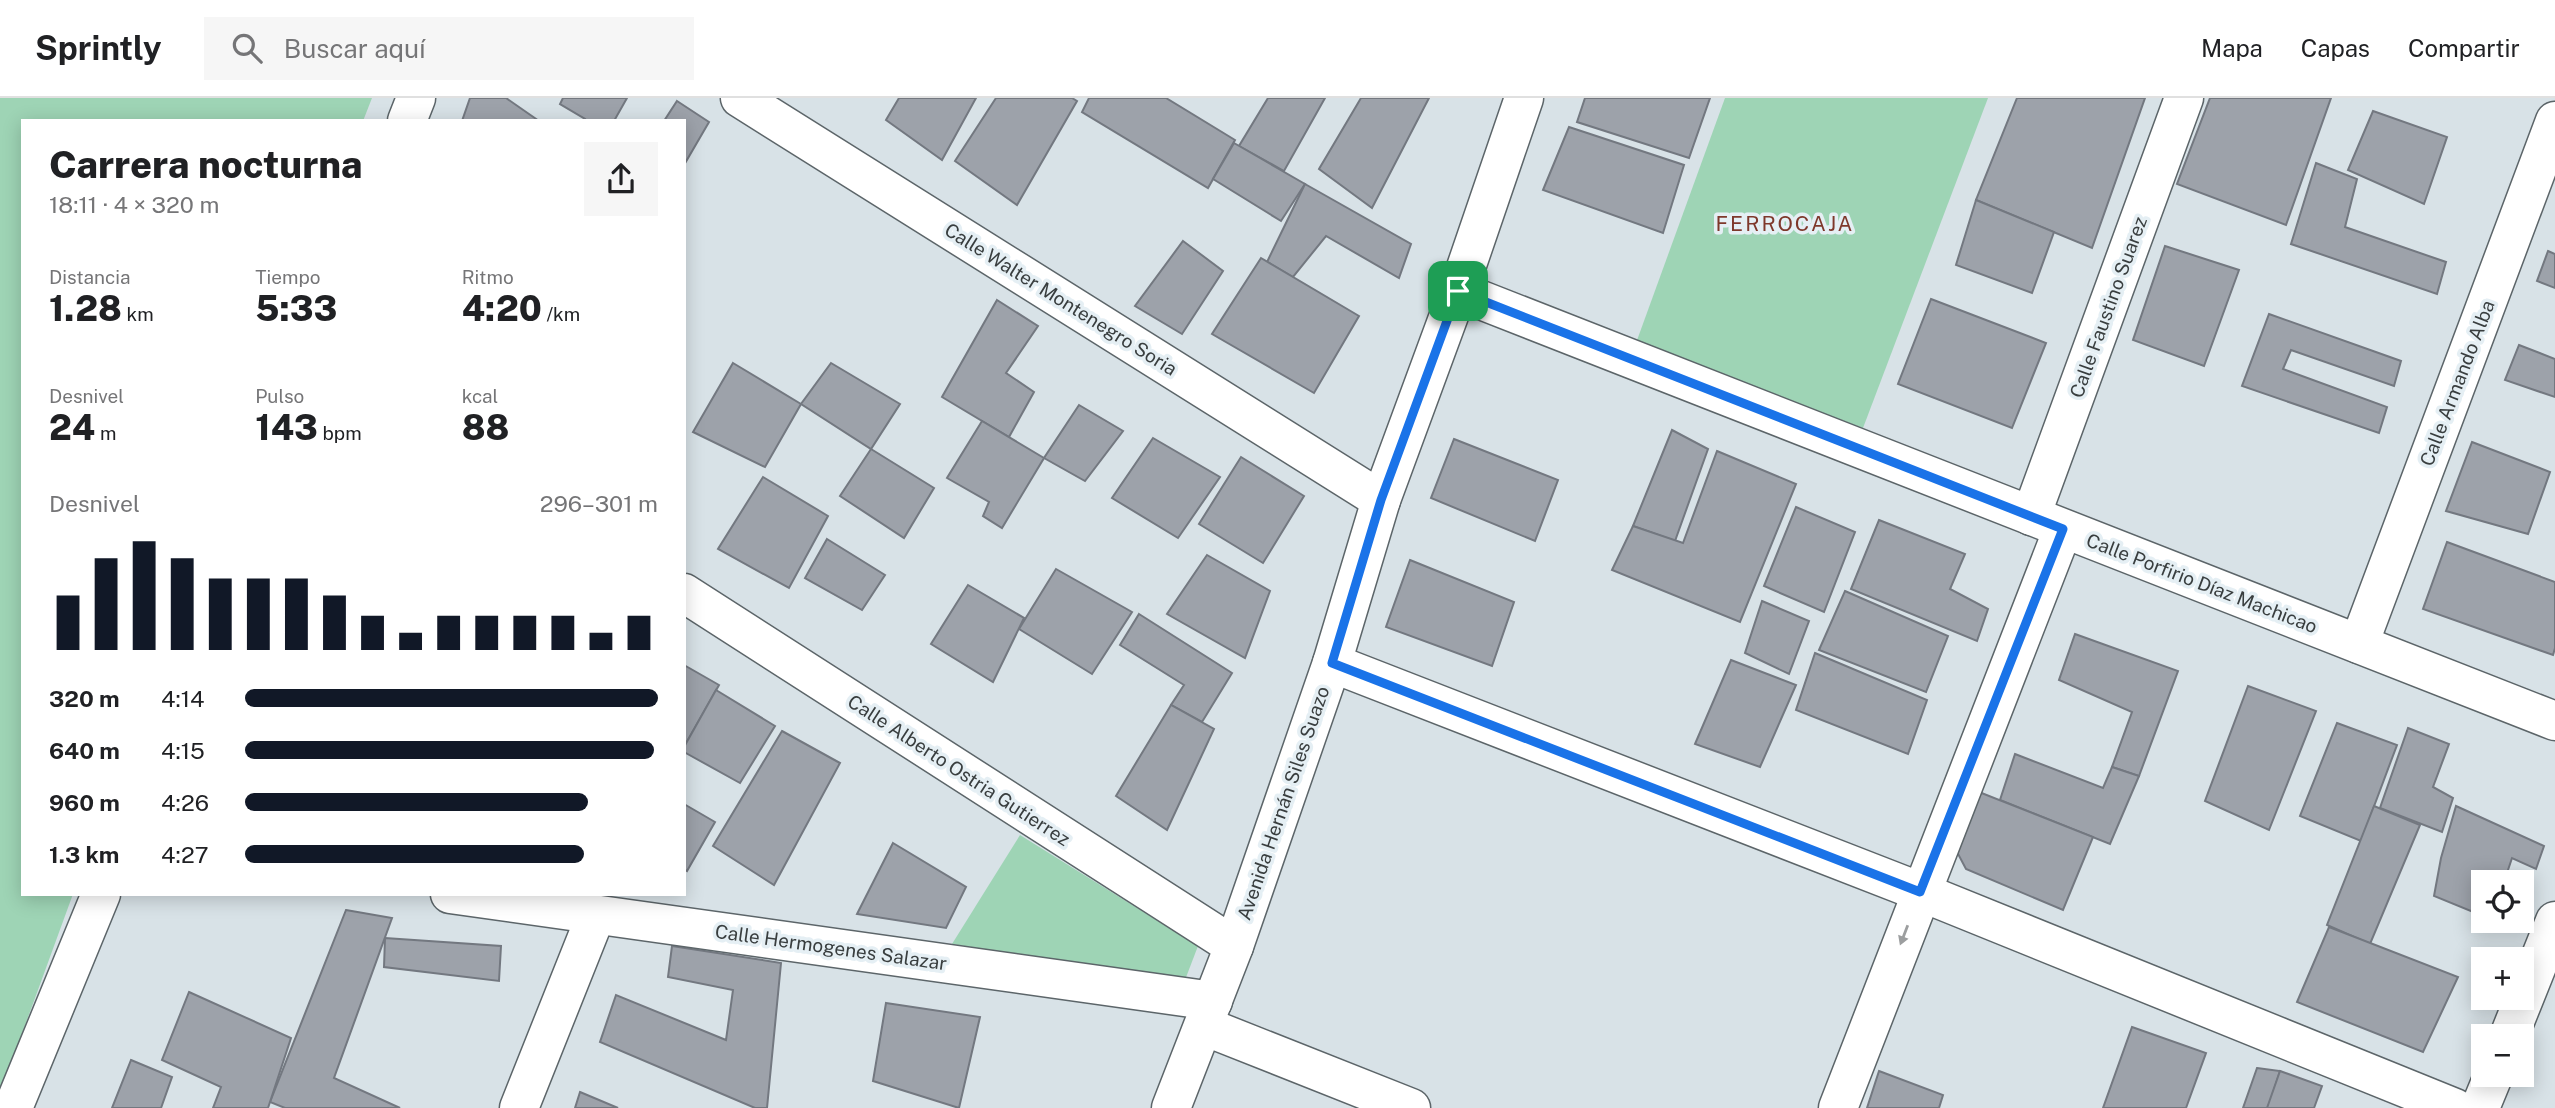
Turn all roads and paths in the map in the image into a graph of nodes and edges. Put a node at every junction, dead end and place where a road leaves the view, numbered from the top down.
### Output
1 (416, 98) edge
2 (740, 98) edge
3 (1524, 98) edge
4 (2184, 98) edge
5 (408, 119) edge
6 (2555, 121) edge
7 (1458, 291) junction
8 (1381, 500) junction
9 (2047, 522) junction
10 (686, 594) edge
11 (2359, 644) junction
12 (1332, 663) junction
13 (2555, 721) edge
14 (1920, 892) junction
15 (100, 896) edge
16 (464, 896) edge
17 (596, 915) junction
18 (2555, 921) edge
19 (1234, 946) junction
20 (1208, 1013) junction
21 (2514, 1024) edge
22 (2489, 1087) edge
23 (13, 1108) edge
24 (519, 1108) edge
25 (1171, 1108) edge
26 (1412, 1108) edge
27 (1838, 1108) edge
28 (2455, 1108) edge
29 (2480, 1108) edge

1 - 5 street
2 - 8 street, Calle Walter Montenegro Soria
3 - 7 street, Avenida Hernán Siles Suazo
4 - 9 street, Calle Faustino Suarez
6 - 11 street, Calle Armando Alba
7 - 8 street, Avenida Hernán Siles Suazo
7 - 9 street, Calle Porfirio Díaz Machicao
8 - 12 street, Avenida Hernán Siles Suazo
9 - 11 street, Calle Porfirio Díaz Machicao
9 - 14 street, Calle Faustino Suarez
10 - 19 street, Calle Alberto Ostria Gutierrez
11 - 13 street, Calle Porfirio Díaz Machicao
12 - 14 street
12 - 19 street, Avenida Hernán Siles Suazo
14 -> 27 street, Calle Faustino Suarez
14 - 28 street
15 - 23 street
16 - 17 street, Calle Hermogenes Salazar
17 - 20 street, Calle Hermogenes Salazar
17 - 24 street
18 - 21 street
19 - 20 street, Avenida Hernán Siles Suazo
20 - 25 street, Avenida Hernán Siles Suazo
20 - 26 street, Calle Hermogenes Salazar
22 - 29 street

